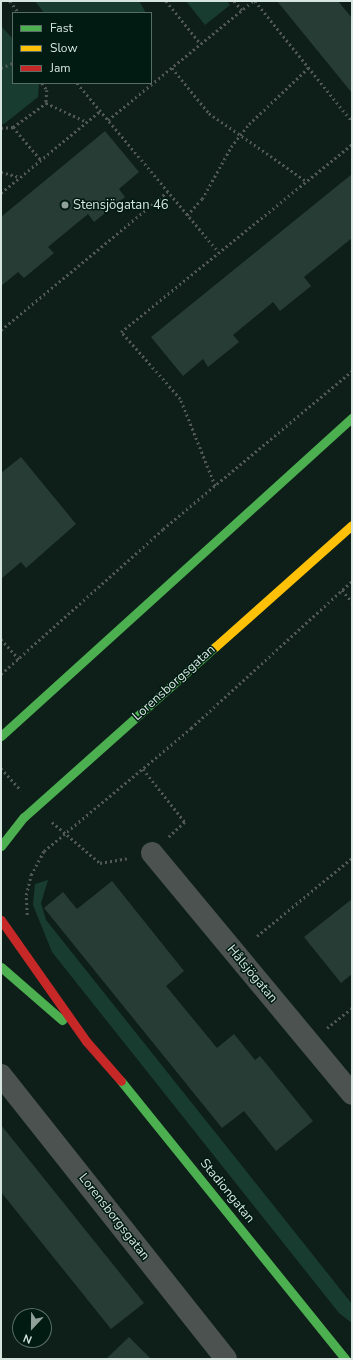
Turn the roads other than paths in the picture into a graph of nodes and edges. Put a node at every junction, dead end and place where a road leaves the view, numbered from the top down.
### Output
1 (352, 418) edge
2 (352, 525) edge
3 (1, 736) edge
4 (1, 846) edge
5 (152, 853) road end
6 (1, 920) edge
7 (1, 967) edge
8 (86, 1041) junction
9 (1, 1074) edge
10 (352, 1094) edge
11 (226, 1359) edge
12 (345, 1359) edge

1 - 3 main road
2 - 4 main road, Lorensborgsgatan
5 - 10 street, Hålsjögatan
6 - 8 main road, Stadiongatan
7 - 8 main road, Stadiongatan
8 - 12 main road, Stadiongatan
9 - 11 street, Lorensborgsgatan

